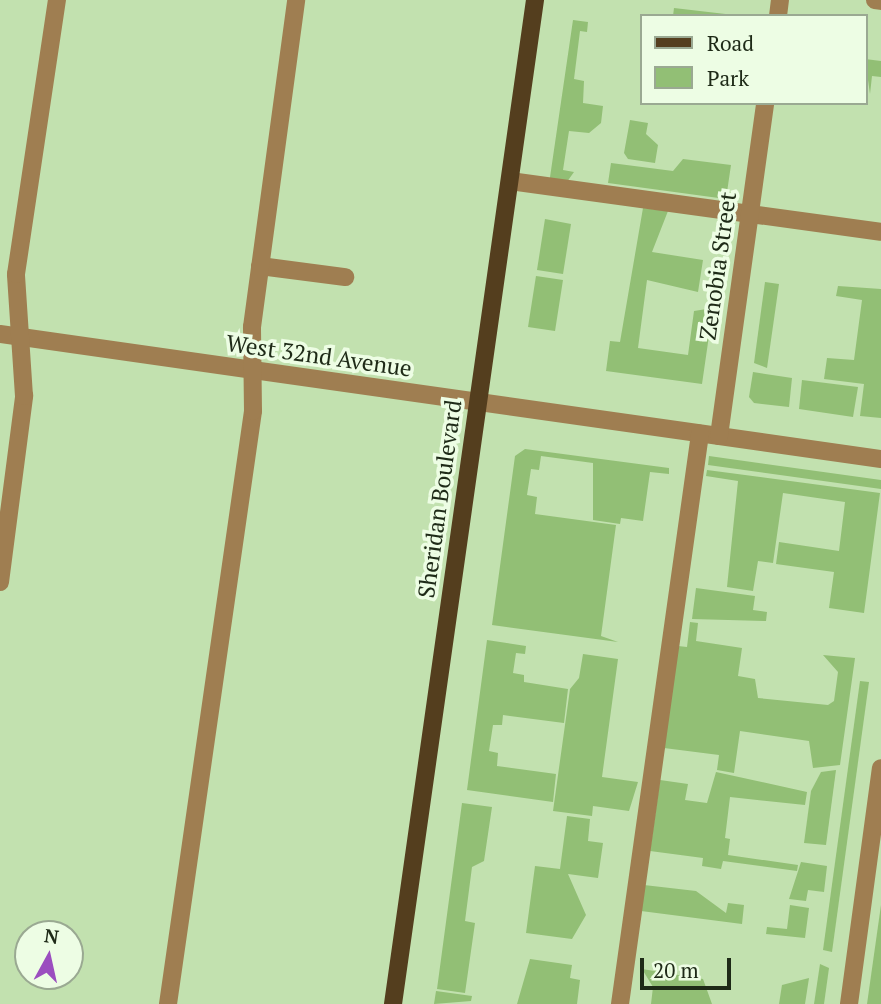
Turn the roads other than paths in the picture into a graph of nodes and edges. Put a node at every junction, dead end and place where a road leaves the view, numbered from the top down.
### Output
1 (57, 0) edge
2 (296, 0) edge
3 (535, 0) edge
4 (875, 0) edge
5 (881, 1) edge
6 (765, 105) edge
7 (510, 181) junction
8 (750, 215) junction
9 (881, 232) edge
10 (260, 266) junction
11 (345, 277) dead end
12 (9, 335) edge
13 (253, 371) junction
14 (478, 403) junction
15 (700, 434) junction
16 (719, 436) junction
17 (881, 459) edge
18 (0, 582) edge
19 (881, 768) edge
20 (168, 1004) edge
21 (393, 1004) edge
22 (620, 1004) edge
23 (849, 1004) edge

1 - 12 street
2 - 10 street
3 - 7 main road, Sheridan Boulevard
4 - 5 street
6 - 8 street, Zenobia Street
7 - 8 street
7 - 14 main road, Sheridan Boulevard
8 - 9 street
8 - 16 street, Zenobia Street
10 - 11 street
10 - 13 street
12 - 13 street, West 32nd Avenue
12 - 18 street
13 - 14 street, West 32nd Avenue
13 - 20 street
14 - 15 street, West 32nd Avenue
14 - 21 main road, Sheridan Boulevard
15 - 16 street, West 32nd Avenue
15 - 22 street
16 - 17 street, West 32nd Avenue
19 - 23 street

